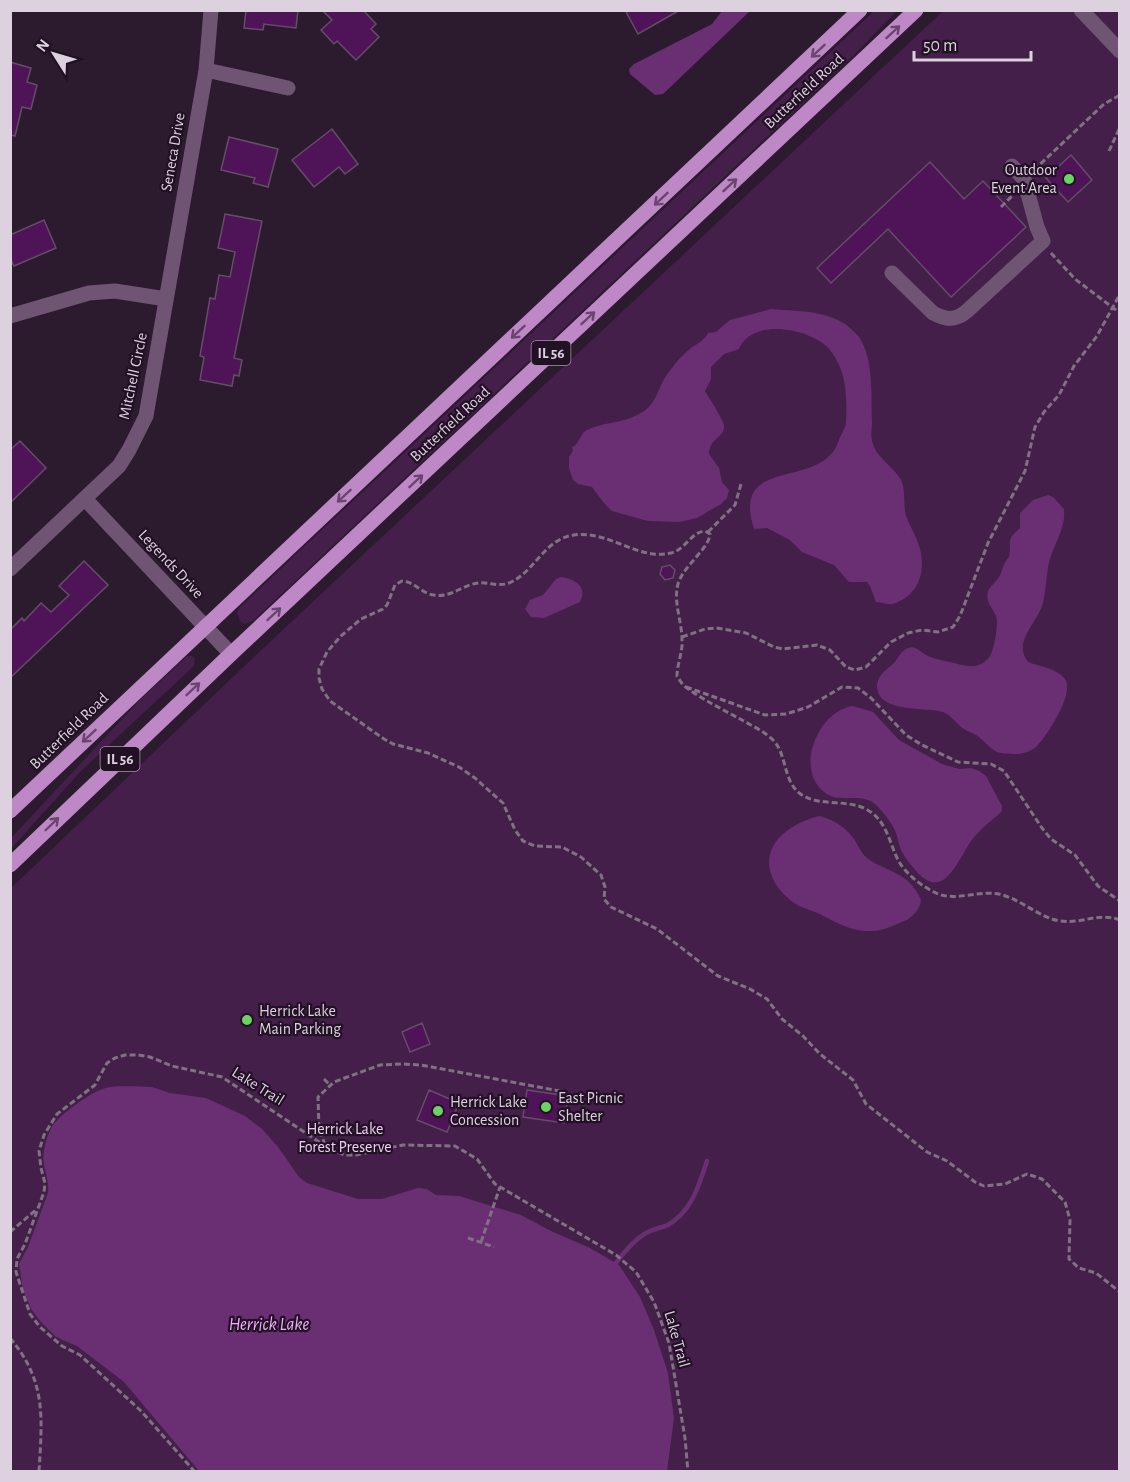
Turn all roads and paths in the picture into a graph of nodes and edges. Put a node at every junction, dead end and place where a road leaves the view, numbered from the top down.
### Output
1 (211, 10) edge
2 (860, 10) edge
3 (916, 10) edge
4 (1082, 10) edge
5 (1119, 51) edge
6 (206, 70) junction
7 (288, 88) dead end
8 (1119, 95) edge
9 (1119, 127) edge
10 (1110, 151) dead end
11 (1012, 166) dead end
12 (1024, 179) junction
13 (1043, 241) junction
14 (892, 273) dead end
15 (1119, 294) edge
16 (166, 299) junction
17 (1111, 307) junction
18 (1119, 314) edge
19 (10, 316) edge
20 (741, 484) dead end
21 (85, 499) junction
22 (708, 532) junction
23 (10, 570) edge
24 (205, 627) junction
25 (682, 637) junction
26 (231, 654) junction
27 (683, 685) junction
28 (10, 811) edge
29 (10, 865) edge
30 (1119, 901) edge
31 (1119, 920) edge
32 (324, 1079) dead end
33 (330, 1085) junction
34 (565, 1092) dead end
35 (326, 1146) junction
36 (500, 1186) junction
37 (39, 1208) junction
38 (10, 1232) edge
39 (468, 1238) dead end
40 (481, 1242) junction
41 (494, 1247) dead end
42 (1119, 1292) edge
43 (10, 1338) edge
44 (39, 1472) edge
45 (195, 1472) edge
46 (688, 1472) edge

1 - 6 street, Seneca Drive
2 -> 24 main road, Butterfield Road / IL 56
26 -> 3 main road, Butterfield Road / IL 56
4 - 5 street
6 - 7 street
6 - 16 street, Seneca Drive
8 - 12 path
9 - 10 path
11 - 12 street
12 - 13 street
13 - 14 street
13 - 17 path
15 - 17 path
16 - 19 street
16 - 21 street, Mitchell Circle
17 - 18 path
17 - 25 path
20 - 22 path
21 - 23 street, Mitchell Circle
21 - 24 street, Legends Drive
22 - 25 path
22 - 42 path
24 - 26 street, Legends Drive
24 -> 28 main road, Butterfield Road / IL 56
25 - 27 path
29 -> 26 main road, Butterfield Road / IL 56
27 - 30 path
27 - 31 path
32 - 33 path
33 - 34 path
33 - 35 path
35 - 36 path, Lake Trail
35 - 37 path, Lake Trail
36 - 40 path
36 - 46 path, Lake Trail
37 - 38 path
37 - 45 path, Lake Trail
39 - 40 path
40 - 41 path
43 - 44 path

